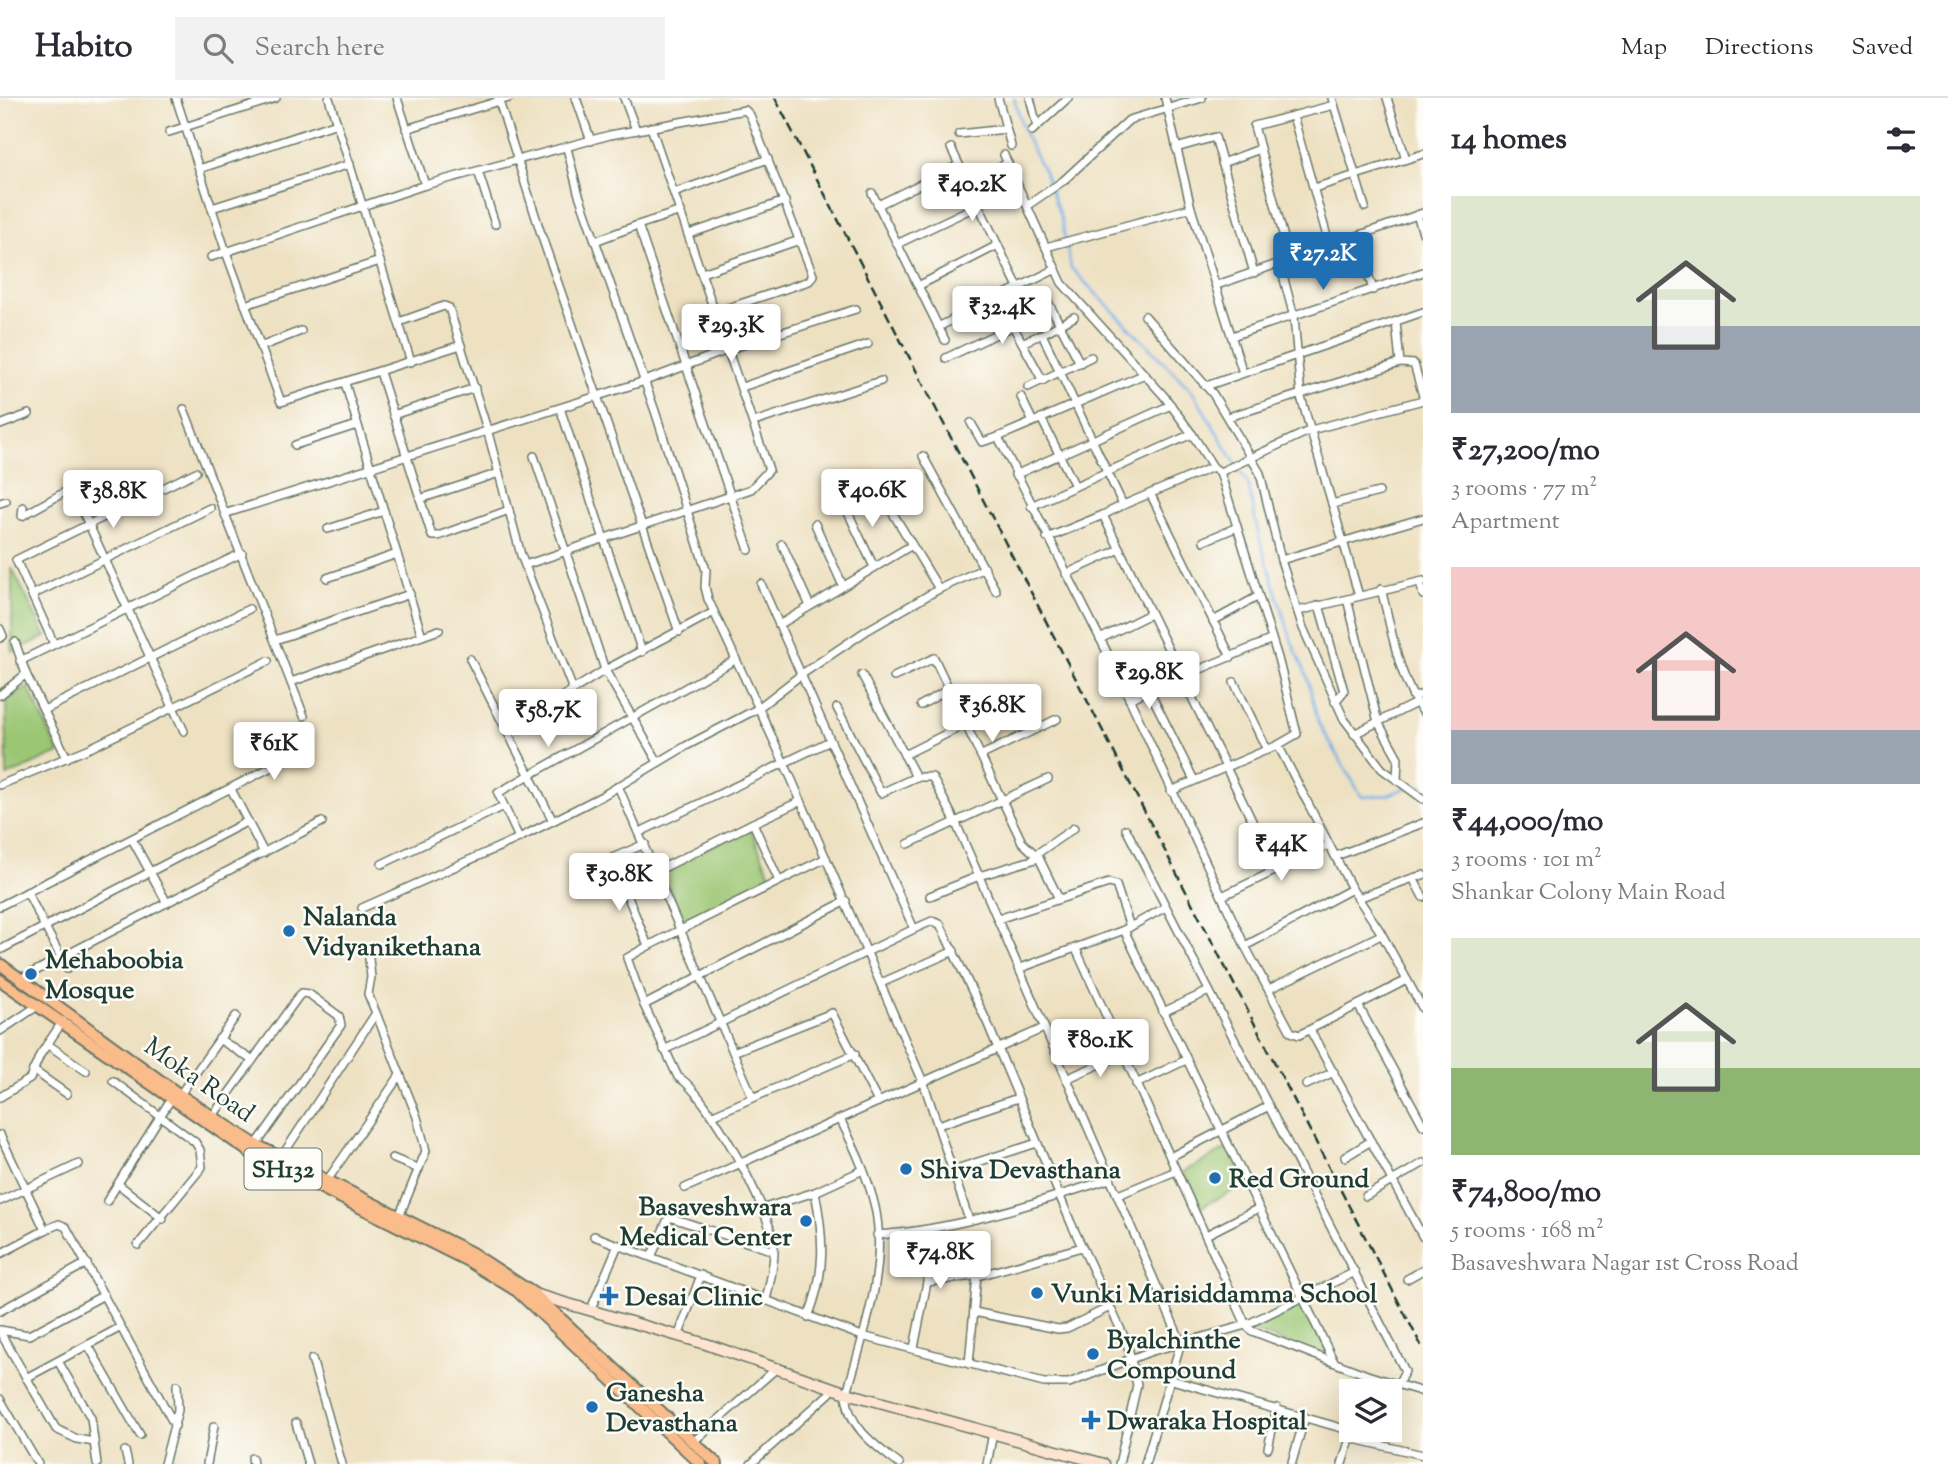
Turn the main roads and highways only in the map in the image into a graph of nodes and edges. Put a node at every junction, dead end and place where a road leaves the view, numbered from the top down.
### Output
1 (0, 964) edge
2 (0, 980) edge
3 (175, 1099) junction
4 (278, 1162) junction
5 (397, 1222) junction
6 (517, 1291) junction
7 (533, 1293) junction
8 (552, 1317) junction
9 (1080, 1461) edge
10 (701, 1464) edge
11 (717, 1464) edge
12 (1104, 1464) edge

1 - 3 main road, Moka Road / SH132
2 - 3 main road, Moka Road / SH132
3 - 4 main road, Moka Road / SH132
3 - 4 main road, Moka Road / SH132
4 - 5 main road, Moka Road / SH132
4 - 5 main road, Moka Road / SH132
5 - 6 main road, Moka Road / SH132
5 - 7 main road, Moka Road / SH132
6 - 7 main road
6 - 8 main road, SH132
7 - 8 main road, SH132
7 - 9 main road
8 - 10 main road, SH132
8 - 11 main road, SH132
9 - 12 main road

